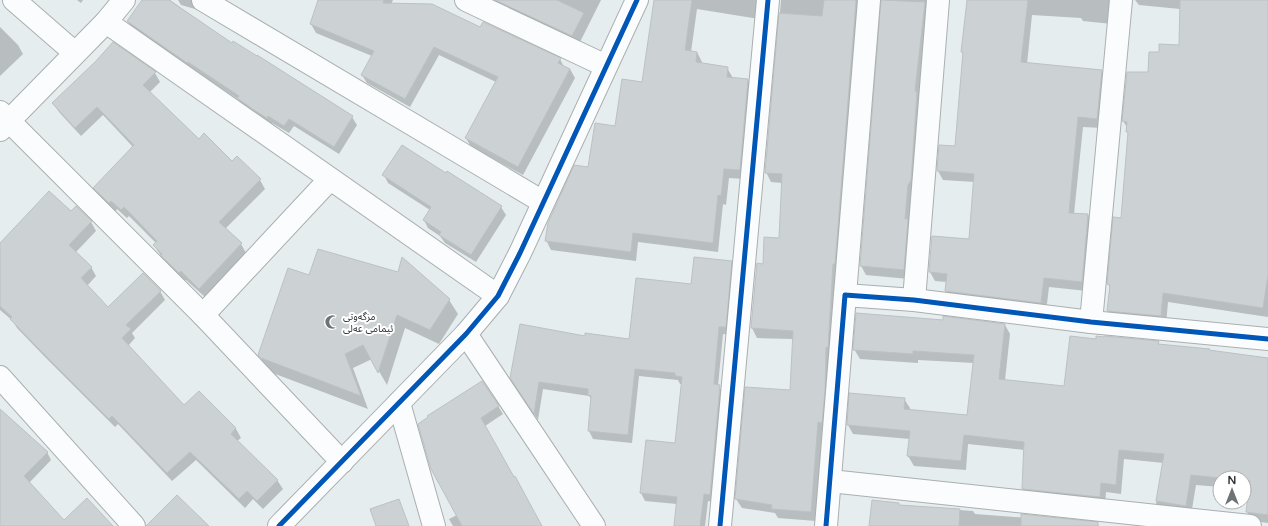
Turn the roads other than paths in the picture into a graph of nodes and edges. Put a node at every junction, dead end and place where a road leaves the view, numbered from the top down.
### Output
1 (14, 0) edge
2 (124, 0) edge
3 (202, 0) edge
4 (466, 0) edge
5 (637, 0) edge
6 (768, 0) edge
7 (869, 0) edge
8 (938, 0) edge
9 (1121, 0) edge
10 (106, 22) junction
11 (75, 53) junction
12 (606, 66) junction
13 (3, 121) edge
14 (330, 179) junction
15 (543, 202) junction
16 (845, 295) junction
17 (498, 296) junction
18 (914, 300) junction
19 (203, 315) junction
20 (1091, 322) junction
21 (466, 334) junction
22 (1268, 339) edge
23 (0, 377) edge
24 (399, 403) junction
25 (342, 462) junction
26 (830, 481) junction
27 (134, 526) edge
28 (279, 526) edge
29 (434, 526) edge
30 (594, 526) edge
31 (720, 526) edge
32 (826, 526) edge
33 (1250, 526) edge

1 - 11 street
2 - 10 street
3 - 15 street
4 - 12 street
5 - 12 street
6 - 31 street
7 - 16 street
8 - 18 street
9 - 20 street
10 - 11 street
10 - 14 street
11 - 13 street
12 - 15 street
13 - 19 street
14 - 17 street
14 - 19 street
15 - 17 street
16 - 18 street
16 - 26 street
17 - 21 street
18 - 20 street
19 - 25 street
20 - 22 street
21 - 24 street
21 - 30 street
23 - 27 street
24 - 25 street
24 - 29 street
25 - 28 street
26 - 32 street
26 - 33 street

